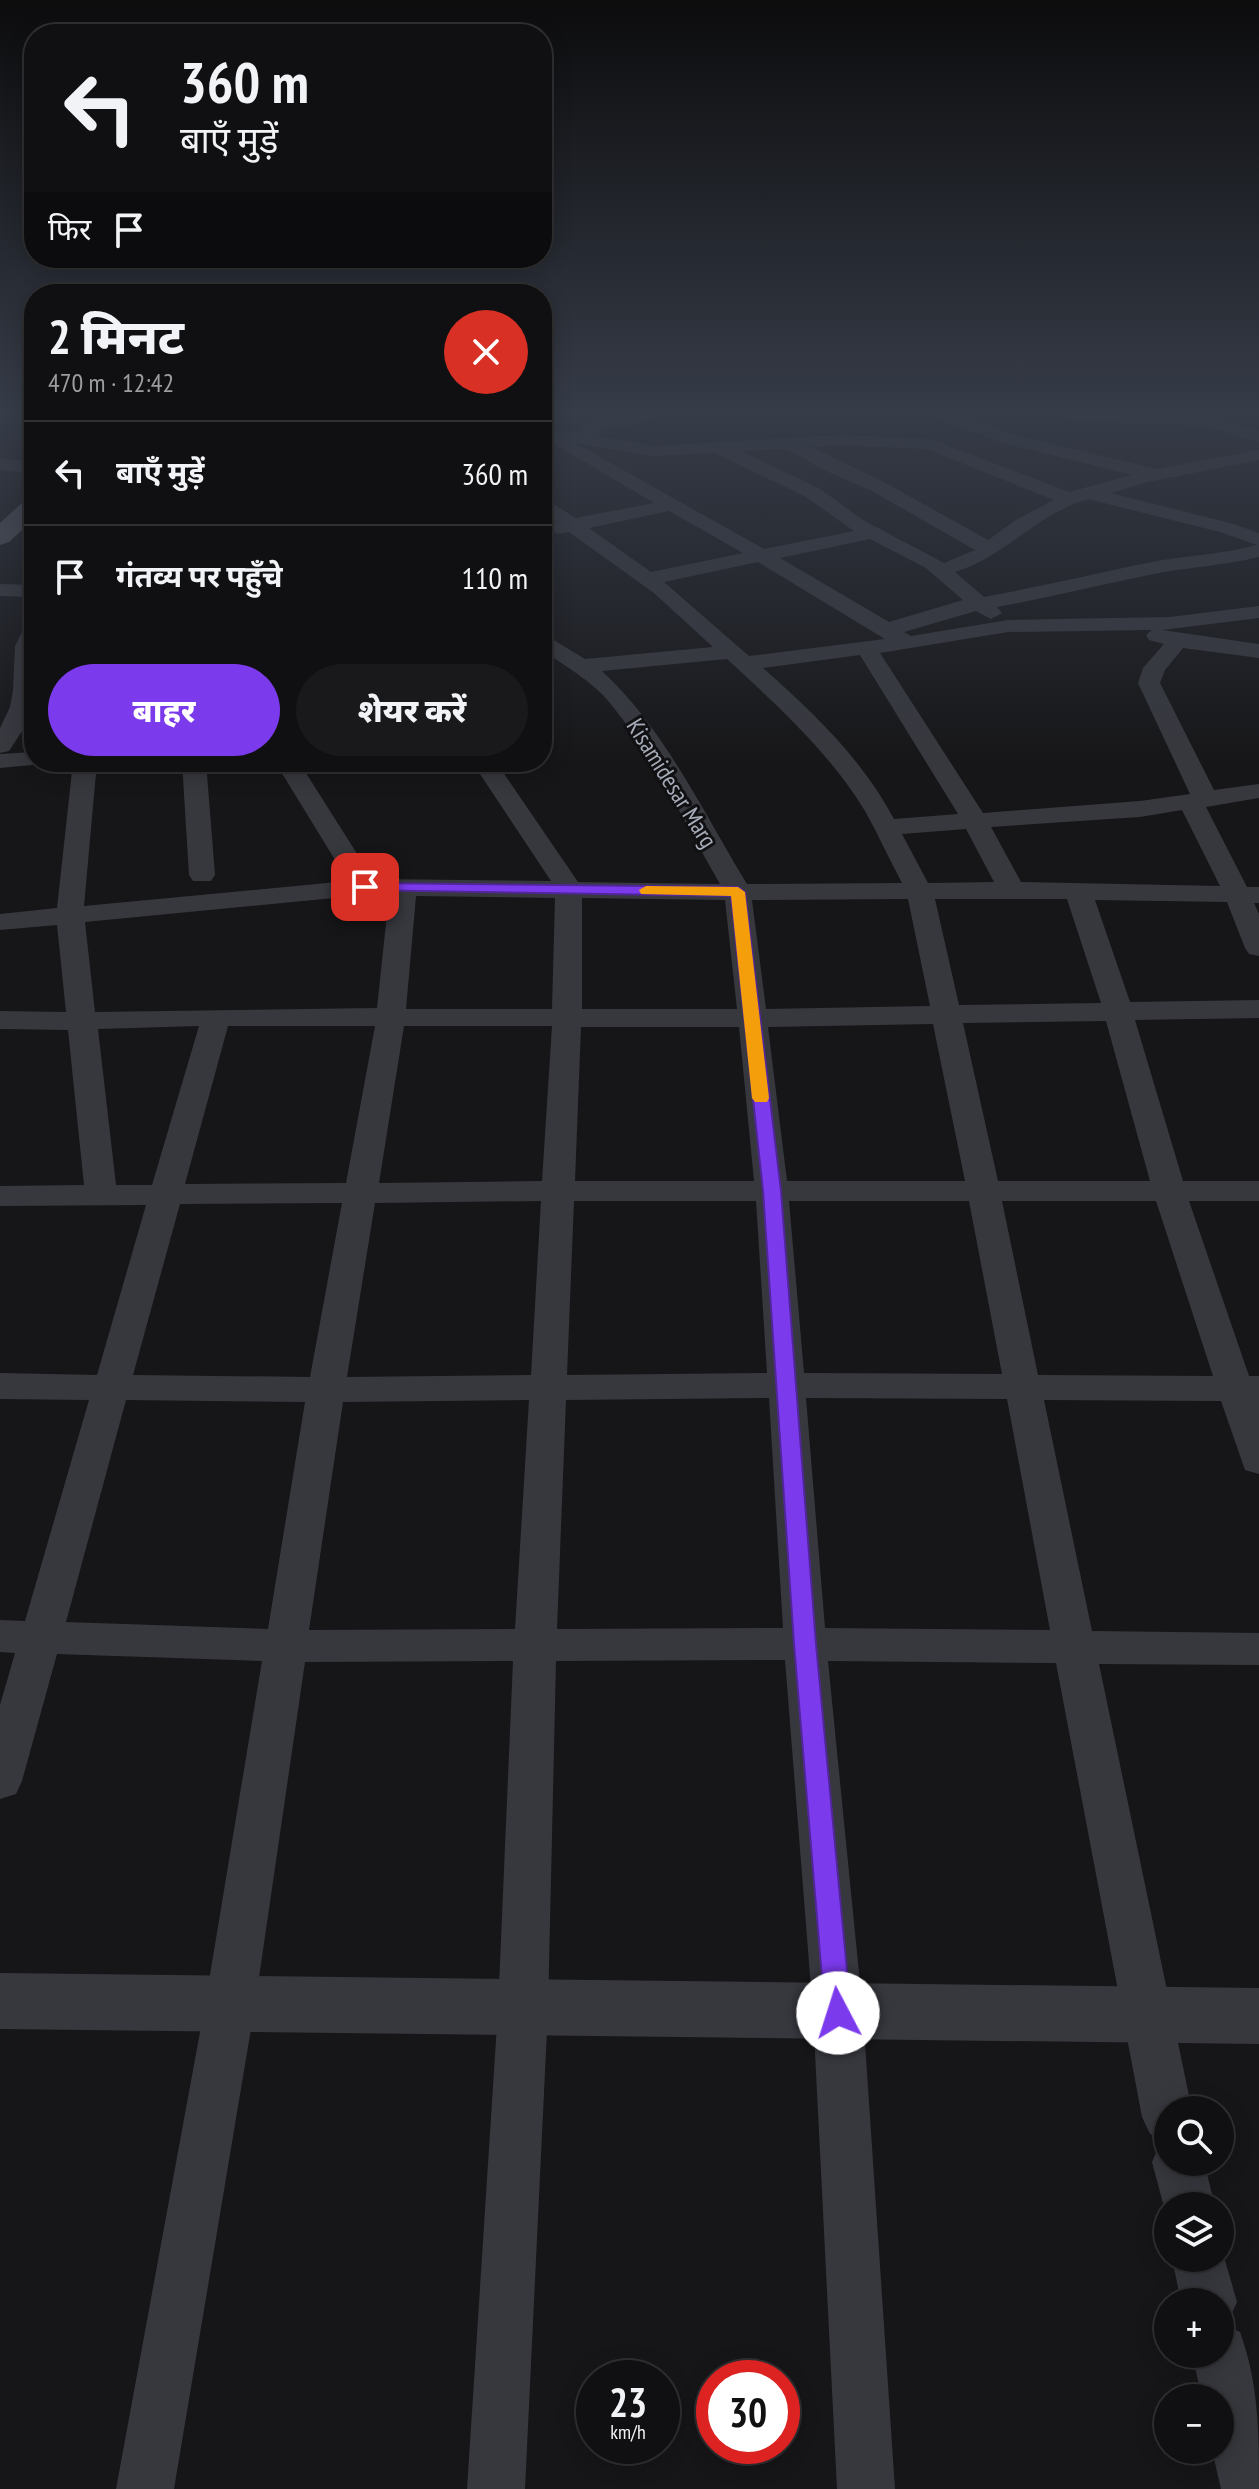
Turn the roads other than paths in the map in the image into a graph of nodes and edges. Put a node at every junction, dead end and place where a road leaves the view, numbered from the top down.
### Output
1 (564, 532) edge
2 (719, 532) edge
3 (958, 532) edge
4 (1013, 532) edge
5 (1238, 532) edge
6 (872, 533) joint
7 (1259, 540) edge
8 (990, 550) junction
9 (1259, 551) edge
10 (762, 556) junction
11 (941, 570) junction
12 (647, 579) junction
13 (0, 590) edge
14 (24, 591) edge
15 (979, 604) junction
16 (1259, 612) edge
17 (1113, 622) junction
18 (1008, 626) junction
19 (895, 636) junction
20 (1178, 641) junction
21 (552, 647) edge
22 (865, 647) junction
23 (1259, 651) edge
24 (740, 658) junction
25 (581, 666) junction
26 (24, 714) edge
27 (0, 746) edge
28 (24, 760) edge
29 (0, 761) edge
30 (84, 772) edge
31 (195, 772) edge
32 (293, 772) edge
33 (491, 772) edge
34 (1259, 791) edge
35 (1199, 801) junction
36 (978, 823) junction
37 (887, 827) junction
38 (202, 875) dead end
39 (365, 887) junction
40 (403, 888) junction
41 (569, 889) junction
42 (1012, 890) junction
43 (738, 892) junction
44 (920, 892) junction
45 (1079, 893) junction
46 (1248, 894) edge
47 (70, 914) junction
48 (0, 922) edge
49 (1259, 948) edge
50 (1259, 1009) edge
51 (1118, 1011) junction
52 (945, 1016) junction
53 (216, 1017) junction
54 (391, 1017) junction
55 (567, 1017) junction
56 (751, 1018) junction
57 (0, 1020) edge
58 (82, 1021) junction
59 (557, 1191) junction
60 (772, 1191) junction
61 (1169, 1191) junction
62 (1259, 1191) edge
63 (167, 1193) junction
64 (359, 1193) junction
65 (984, 1193) junction
66 (101, 1194) junction
67 (0, 1196) edge
68 (785, 1385) junction
69 (0, 1386) edge
70 (113, 1386) junction
71 (1023, 1388) junction
72 (1248, 1389) edge
73 (326, 1390) junction
74 (551, 1390) junction
75 (1259, 1460) edge
76 (20, 1636) edge
77 (805, 1644) junction
78 (288, 1646) junction
79 (535, 1647) junction
80 (1076, 1648) junction
81 (1259, 1649) edge
82 (0, 1781) edge
83 (0, 2001) edge
84 (230, 2005) junction
85 (523, 2009) junction
86 (838, 2013) junction
87 (1145, 2015) junction
88 (1259, 2016) edge
89 (1163, 2096) edge
90 (1224, 2368) edge
91 (145, 2489) edge
92 (496, 2489) edge
93 (866, 2489) edge
94 (1250, 2489) edge

1 - 12 street
2 - 10 street
3 - 8 street
4 - 8 street
5 - 7 street
6 - 10 street
6 - 11 street
8 - 11 street
9 - 15 street
10 - 12 street
10 - 19 street
11 - 15 street
12 - 24 street
13 - 14 street
15 - 18 street
15 - 19 street
16 - 17 street
17 - 18 street
17 - 20 street
18 - 19 street
19 - 22 street
20 - 23 street
20 - 35 street
21 - 25 street, Kisamidesar Marg
22 - 24 street
22 - 36 street
24 - 25 street
24 - 37 street
25 - 43 street, Kisamidesar Marg
26 - 27 street
28 - 29 street
30 - 47 street
31 - 38 street
32 - 39 street
33 - 41 street
34 - 35 street
35 - 36 street
35 - 46 street
36 - 37 street
36 - 42 street
37 - 44 street
39 - 40 street
39 - 47 street
40 - 41 street
40 - 54 street
41 - 43 street
41 - 55 street
42 - 44 street
42 - 45 street
43 - 44 street
43 - 56 street, Kisamidesar Marg
44 - 52 street
45 - 46 street
45 - 51 street
46 - 49 street
47 - 48 street
47 - 58 street
50 - 51 street
51 - 52 street
51 - 61 street
52 - 56 street
52 - 65 street
53 - 54 street
53 - 58 street
53 - 63 street
54 - 55 street
54 - 64 street
55 - 56 street
55 - 59 street
56 - 60 street, Kisamidesar Marg
57 - 58 street
58 - 66 street
59 - 60 street
59 - 64 street
59 - 74 street
60 - 65 street
60 - 68 street, Kisamidesar Marg
61 - 62 street
61 - 65 street
61 - 72 street
63 - 64 street
63 - 66 street
63 - 70 street
64 - 73 street
65 - 71 street
66 - 67 street
68 - 71 street
68 - 74 street
68 - 77 street, Kisamidesar Marg
69 - 70 street
70 - 73 street
70 - 76 street
71 - 72 street
71 - 80 street
72 - 75 street
73 - 74 street
73 - 78 street
74 - 79 street
76 - 78 street
76 - 82 street
77 - 79 street
77 - 80 street
77 - 86 street, Kisamidesar Marg
78 - 79 street
78 - 84 street
79 - 85 street
80 - 81 street
80 - 87 street
83 - 84 street
84 - 85 street
84 - 91 street
85 - 86 street
85 - 92 street
86 - 87 street
86 - 93 street, Kisamidesar Marg
87 - 88 street
87 - 89 street
90 - 94 street

